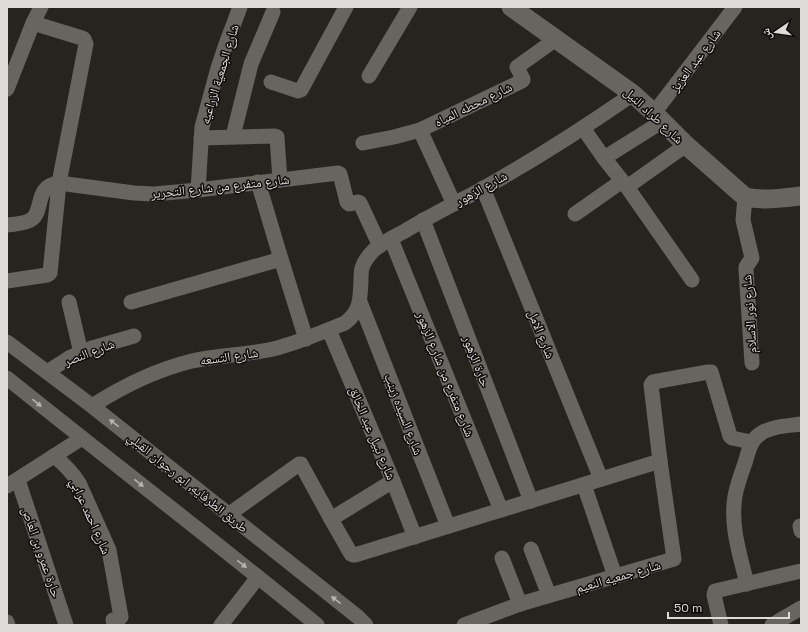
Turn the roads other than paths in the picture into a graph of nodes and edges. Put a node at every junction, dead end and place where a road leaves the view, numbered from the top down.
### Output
1 (41, 7) edge
2 (240, 7) edge
3 (346, 7) edge
4 (410, 7) edge
5 (735, 7) edge
6 (523, 11) edge
7 (273, 12) dead end
8 (33, 23) junction
9 (556, 39) junction
10 (369, 76) dead end
11 (271, 82) dead end
12 (7, 89) edge
13 (633, 94) junction
14 (658, 117) junction
15 (583, 128) junction
16 (420, 130) junction
17 (233, 136) junction
18 (201, 138) junction
19 (363, 144) dead end
20 (686, 145) junction
21 (604, 158) junction
22 (280, 180) junction
23 (258, 182) junction
24 (59, 183) junction
25 (625, 184) junction
26 (483, 188) junction
27 (198, 190) junction
28 (801, 196) edge
29 (745, 197) junction
30 (454, 204) junction
31 (575, 214) dead end
32 (423, 220) junction
33 (7, 225) edge
34 (386, 242) junction
35 (281, 259) junction
36 (692, 280) dead end
37 (7, 281) edge
38 (69, 302) dead end
39 (131, 302) dead end
40 (360, 302) junction
41 (329, 330) junction
42 (134, 336) dead end
43 (306, 339) junction
44 (7, 342) edge
45 (80, 353) junction
46 (752, 363) dead end
47 (47, 372) junction
48 (7, 378) edge
49 (92, 406) junction
50 (801, 424) edge
51 (82, 438) junction
52 (752, 442) junction
53 (54, 456) junction
54 (660, 461) junction
55 (601, 479) junction
56 (393, 481) junction
57 (12, 483) edge
58 (584, 485) junction
59 (531, 501) junction
60 (501, 510) junction
61 (228, 515) junction
62 (331, 520) junction
63 (448, 526) junction
64 (415, 537) junction
65 (531, 549) dead end
66 (502, 558) dead end
67 (801, 571) edge
68 (615, 576) junction
69 (258, 577) junction
70 (747, 584) junction
71 (549, 595) junction
72 (520, 604) junction
73 (801, 608) edge
74 (7, 622) edge
75 (8, 625) edge
76 (66, 625) edge
77 (114, 625) edge
78 (221, 625) edge
79 (317, 625) edge
80 (366, 625) edge
81 (464, 625) edge
82 (721, 625) edge
83 (772, 625) edge

1 - 8 street
2 - 18 street, شارع الجمعية الزراعيه
3 - 11 street
4 - 10 street
5 - 14 street, شارع عبد العزيز
6 - 9 street, شارع طراد النيل
7 - 17 street
8 - 12 street
8 - 24 street
9 - 13 street, شارع طراد النيل
9 - 16 street, شارع محطه المياه
13 - 14 street, شارع طراد النيل
13 - 15 street, شارع الزهور
14 - 20 street, شارع طراد النيل
14 - 21 street
15 - 21 street
15 - 26 street, شارع الزهور
16 - 19 street, شارع محطه المياه
16 - 30 street
17 - 18 street
17 - 22 street
18 - 27 street, شارع الجمعية الزراعيه
20 - 25 street
20 - 29 street, شارع طراد النيل
21 - 25 street
22 - 23 street, شارع متفرع من شارع التحرير
22 - 34 street, شارع متفرع من شارع التحرير
23 - 27 street, شارع متفرع من شارع التحرير
23 - 35 street
24 - 27 street, شارع متفرع من شارع التحرير
24 - 33 street
24 - 37 street
25 - 31 street
25 - 36 street
26 - 30 street, شارع الزهور
26 - 55 street, شارع الامل
28 - 29 street
29 - 46 street, شارع نور الاسلام
30 - 32 street, شارع الزهور
32 - 34 street, شارع الزهور
32 - 59 street, حارة الزهور
34 - 40 street, شارع الزهور
34 - 60 street, شارع متفرع من شارع الزهور
35 - 39 street
35 - 43 street
38 - 45 street
40 - 41 street, شارع التسعه
40 - 63 street, شارع السيده زينب
41 - 43 street, شارع التسعه
41 - 56 street, شارع نبيل عبد الخالق
42 - 45 street, شارع النصر
43 - 49 street, شارع التسعه
44 - 47 street, طريق الطرفايه, ابو رجوان القبلي
45 - 47 street, شارع النصر
47 - 49 street, طريق الطرفايه, ابو رجوان القبلي
48 -> 51 street
61 -> 49 street, طريق الطرفايه, ابو رجوان القبلي
50 - 52 street
51 - 53 street
51 -> 69 street
52 - 54 street, شارع جمعيه النعيم
52 - 70 street
53 - 57 street
53 - 77 street, شارع احمد عرابي
54 - 55 street
54 - 68 street, شارع جمعيه النعيم
55 - 58 street
56 - 62 street
56 - 64 street, شارع نبيل عبد الخالق
57 - 76 street, حارة عمرو بن العاص
58 - 59 street
58 - 68 street
59 - 60 street
60 - 63 street
61 - 62 street
80 -> 61 street, طريق الطرفايه, ابو رجوان القبلي
62 - 64 street
63 - 64 street
65 - 71 street
66 - 72 street
67 - 70 street
68 - 71 street, شارع جمعيه النعيم
69 - 78 street
69 - 79 street
70 - 82 street
71 - 72 street, شارع جمعيه النعيم
72 - 81 street, شارع جمعيه النعيم
73 - 83 street
74 - 75 street

